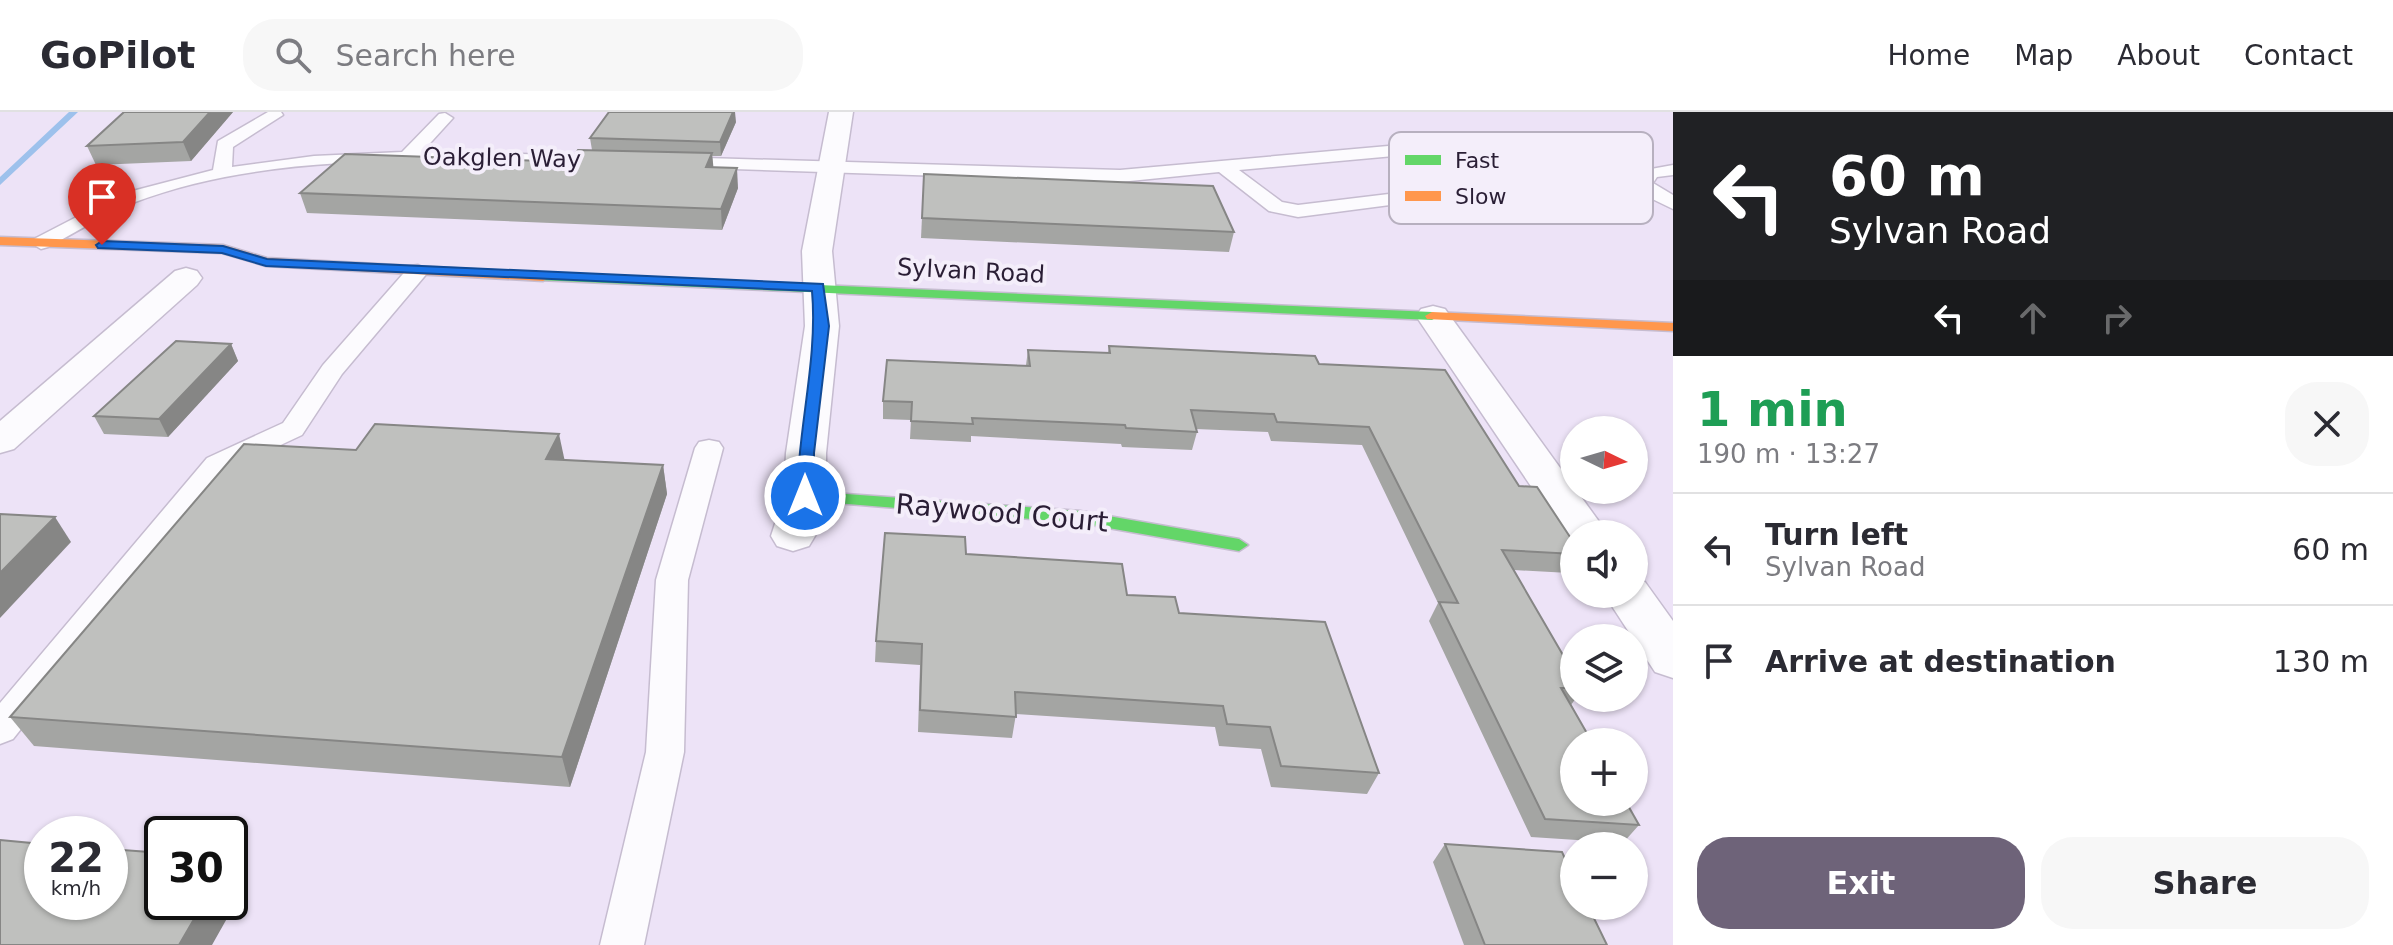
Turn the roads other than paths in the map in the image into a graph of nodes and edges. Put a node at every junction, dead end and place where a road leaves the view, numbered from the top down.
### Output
1 (841, 112) edge
2 (275, 115) dead end
3 (445, 118) dead end
4 (1389, 150) edge
5 (408, 156) junction
6 (627, 161) edge
7 (659, 162) edge
8 (831, 166) junction
9 (1222, 166) junction
10 (1673, 170) edge
11 (1653, 172) edge
12 (222, 174) junction
13 (1653, 192) edge
14 (1389, 200) edge
15 (1673, 203) edge
16 (0, 241) edge
17 (41, 243) junction
18 (266, 262) junction
19 (226, 270) dead end
20 (418, 271) junction
21 (181, 276) dead end
22 (818, 287) junction
23 (1433, 316) junction
24 (1673, 327) edge
25 (0, 441) edge
26 (709, 448) dead end
27 (799, 516) joint
28 (1576, 520) edge
29 (1239, 545) dead end
30 (1638, 608) edge
31 (1673, 659) edge
32 (0, 729) edge
33 (622, 945) edge

1 - 8 street
2 - 12 lane
3 - 5 lane
4 - 9 lane
5 - 6 lane, Oakglen Way
5 - 12 lane, Oakglen Way
7 - 8 lane
8 - 9 lane
8 - 22 street
9 - 14 lane
10 - 11 lane
12 - 17 lane, Oakglen Way
13 - 15 lane
16 - 17 main road, Sylvan Road
17 - 18 main road, Sylvan Road
18 - 19 main road, Sylvan Road
18 - 20 main road, Sylvan Road
20 - 22 main road, Sylvan Road
20 - 32 lane
21 - 25 street
22 - 23 main road, Sylvan Road
22 - 27 street
23 - 24 main road, Sylvan Road
23 - 28 street
26 - 33 lane
27 - 29 main road, Raywood Court
30 - 31 street

